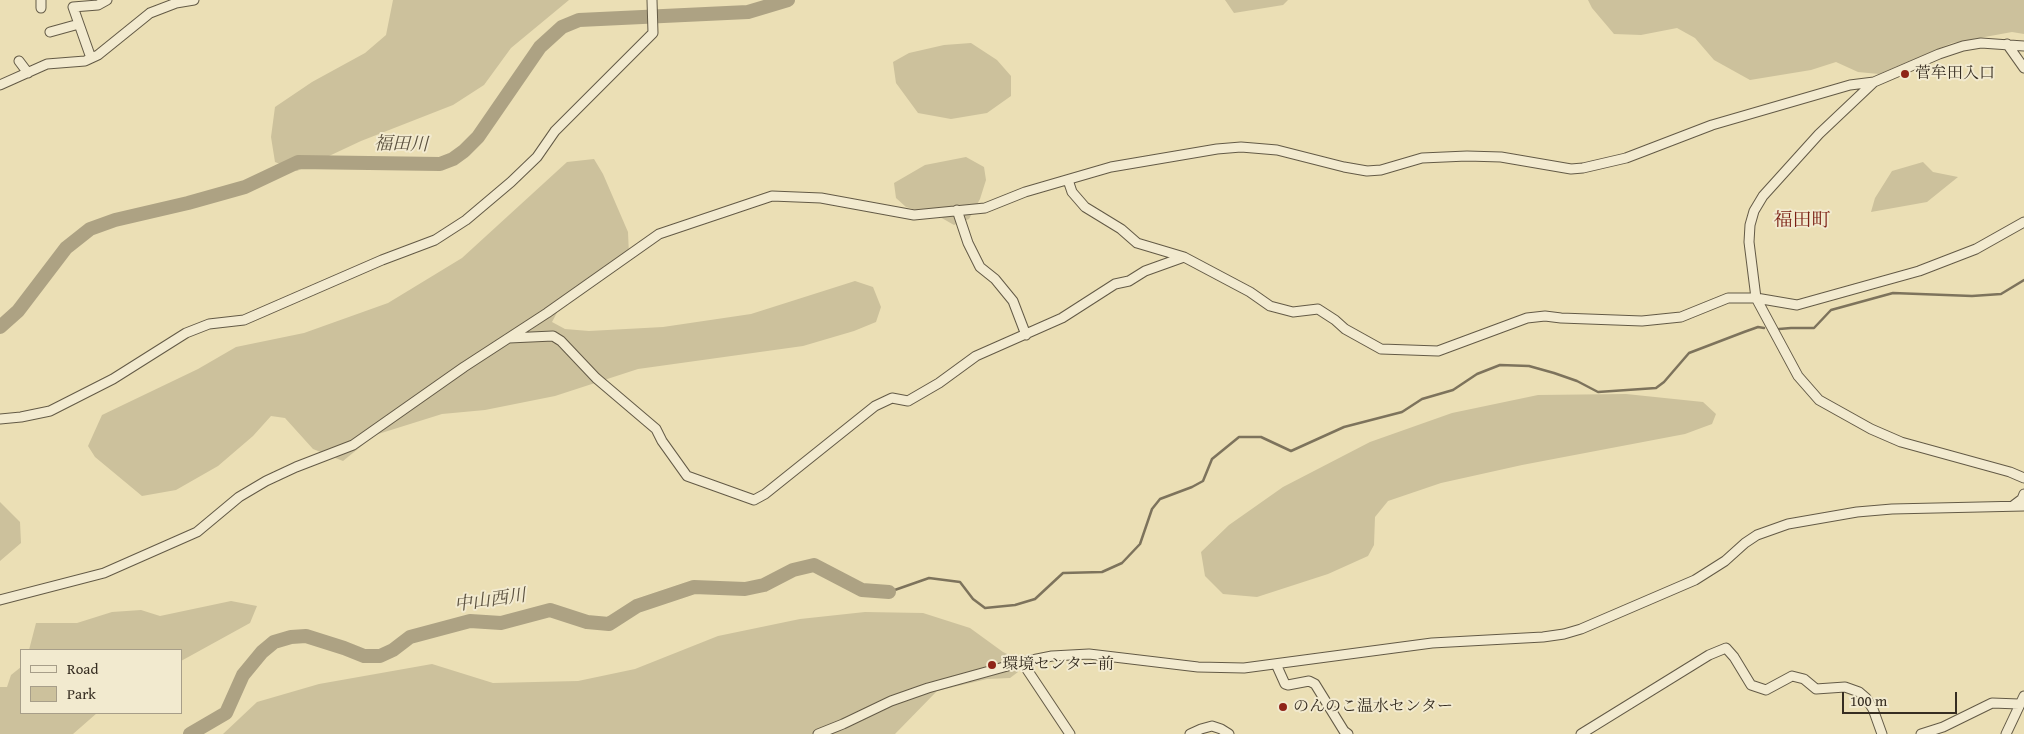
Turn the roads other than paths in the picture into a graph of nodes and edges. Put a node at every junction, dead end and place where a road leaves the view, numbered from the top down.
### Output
1 (107, 0) edge
2 (194, 0) edge
3 (652, 0) edge
4 (182, 1) edge
5 (78, 24) junction
6 (50, 32) dead end
7 (2007, 44) junction
8 (2024, 46) edge
9 (91, 58) junction
10 (19, 60) dead end
11 (2024, 68) edge
12 (28, 73) junction
13 (1874, 82) junction
14 (0, 85) edge
15 (1068, 180) junction
16 (957, 210) junction
17 (2024, 222) edge
18 (1184, 257) junction
19 (1756, 298) junction
20 (1026, 335) junction
21 (509, 338) junction
22 (0, 418) edge
23 (2024, 478) edge
24 (2024, 494) edge
25 (2014, 505) junction
26 (2024, 506) edge
27 (0, 600) edge
28 (1022, 662) junction
29 (1276, 664) junction
30 (2021, 700) edge
31 (818, 734) edge
32 (1070, 734) edge
33 (1190, 734) edge
34 (1229, 734) edge
35 (1348, 734) edge
36 (1581, 734) edge
37 (1882, 734) edge
38 (1921, 734) edge
39 (2006, 734) edge

1 - 5 street
2 - 4 street
3 - 22 street
4 - 9 street
5 - 6 street
5 - 9 street
7 - 8 street
7 - 11 street
7 - 13 street
9 - 12 street
10 - 12 street
12 - 14 street
13 - 15 street
13 - 19 street
15 - 16 street
15 - 18 street
16 - 20 street
16 - 21 street
17 - 19 street
18 - 19 street
18 - 20 street
19 - 23 street
20 - 21 street
21 - 27 street
24 - 25 street
25 - 26 street
25 - 29 street
28 - 29 street
28 - 31 street
28 - 32 street
29 - 35 street
30 - 38 street
30 - 39 street
33 - 34 street
36 - 37 street

